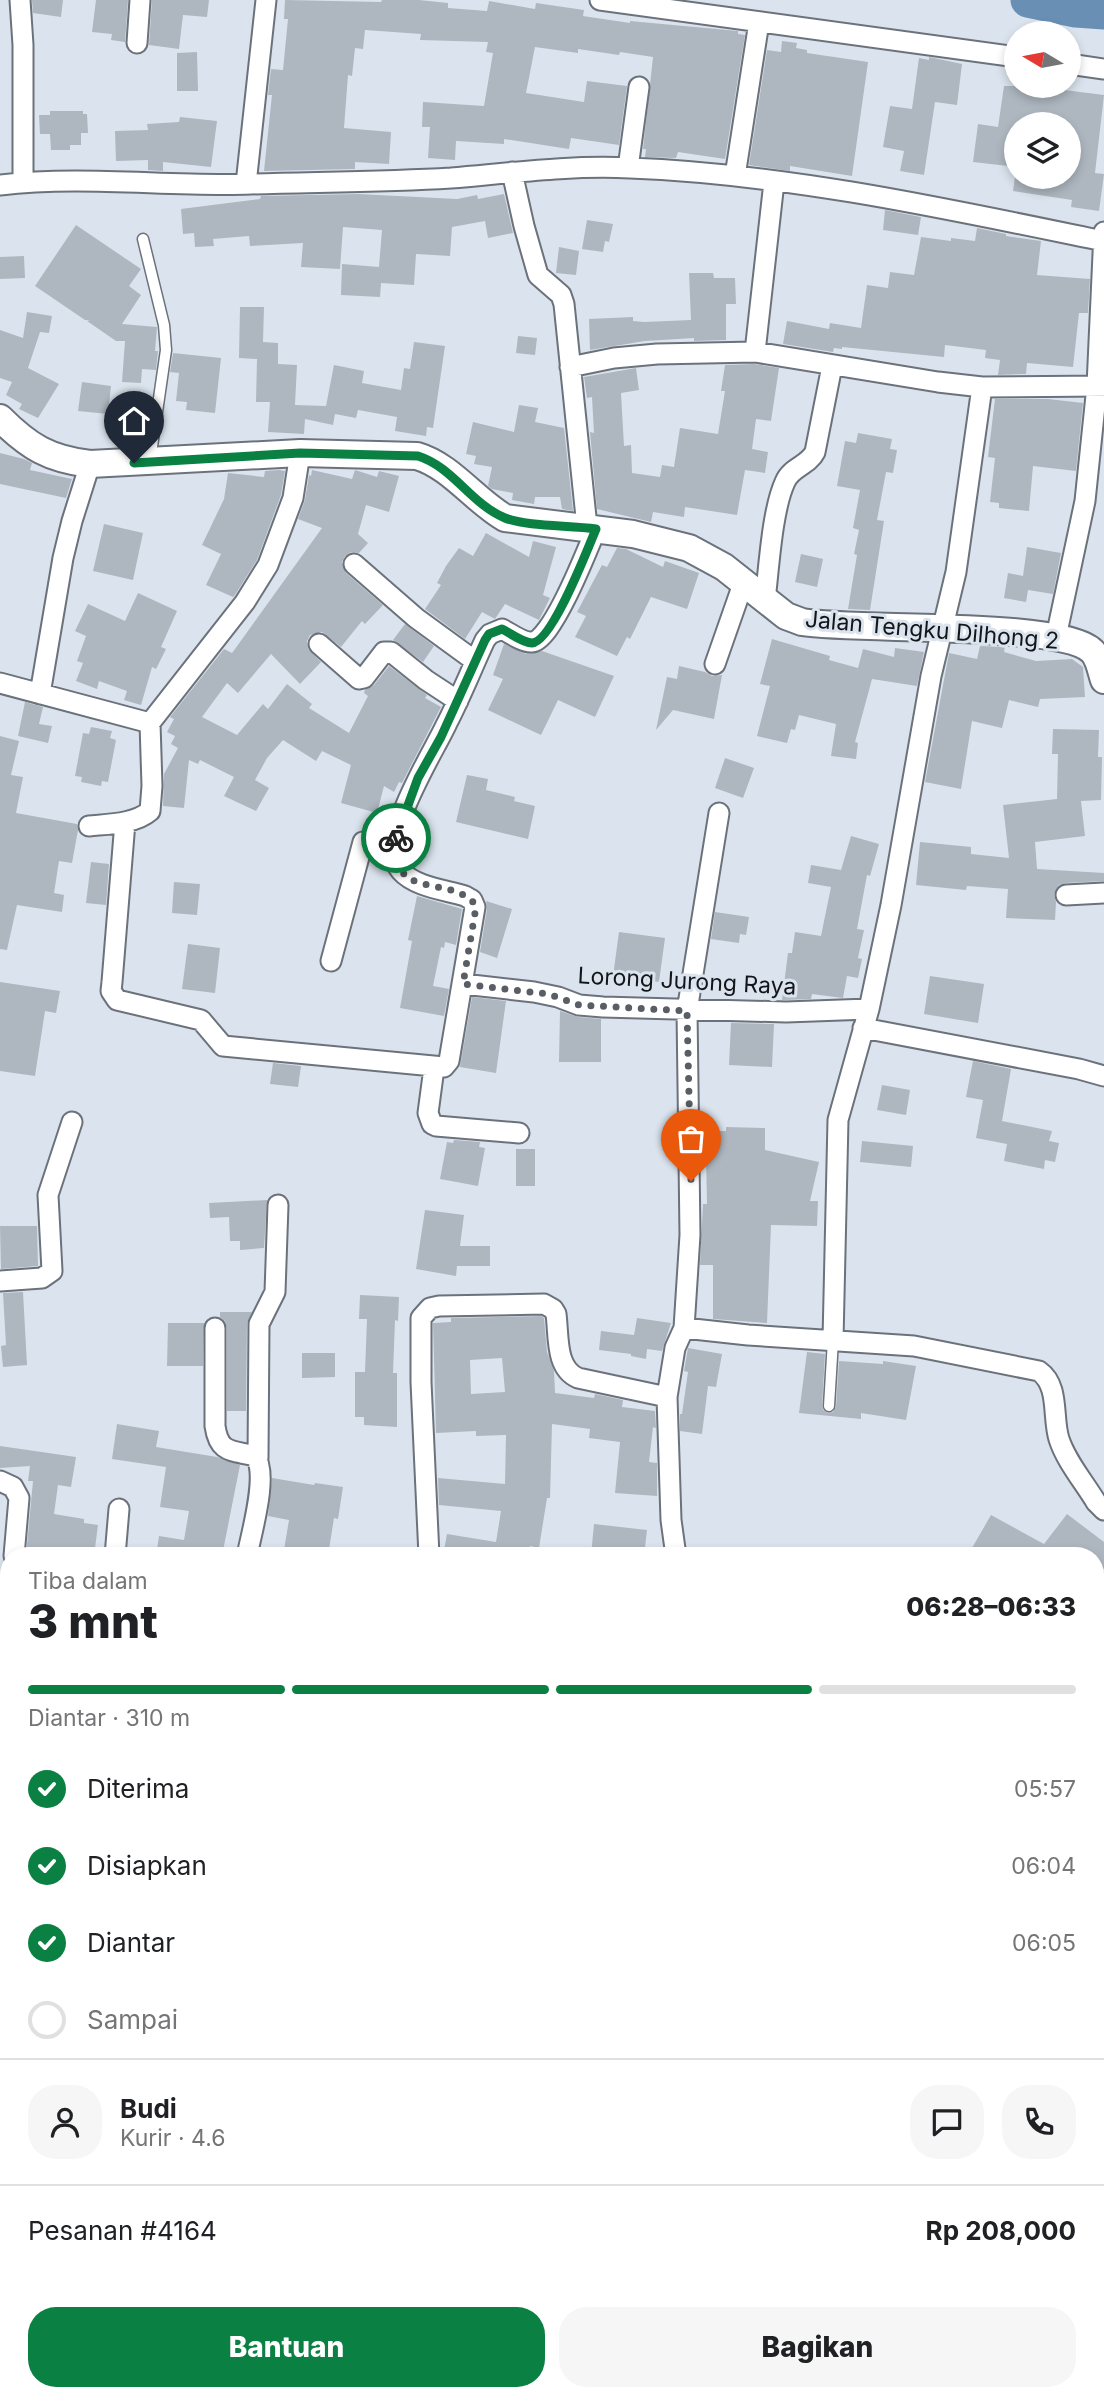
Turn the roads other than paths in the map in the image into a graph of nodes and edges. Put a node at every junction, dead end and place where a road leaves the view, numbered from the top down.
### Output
1 (20, 0) edge
2 (140, 0) edge
3 (266, 0) edge
4 (600, 0) edge
5 (760, 22) junction
6 (138, 43) dead end
7 (1004, 55) edge
8 (1082, 66) edge
9 (1104, 69) edge
10 (639, 87) dead end
11 (628, 167) junction
12 (512, 172) junction
13 (735, 176) junction
14 (775, 182) junction
15 (23, 183) junction
16 (246, 184) junction
17 (0, 185) edge
18 (1104, 232) edge
19 (143, 239) dead end
20 (1103, 241) edge
21 (755, 352) junction
22 (832, 366) junction
23 (570, 368) junction
24 (1101, 386) edge
25 (982, 387) junction
26 (0, 418) edge
27 (300, 453) junction
28 (150, 461) junction
29 (90, 464) junction
30 (592, 528) junction
31 (354, 564) dead end
32 (743, 584) junction
33 (765, 600) junction
34 (942, 628) junction
35 (1056, 637) junction
36 (319, 644) dead end
37 (1097, 648) edge
38 (475, 661) junction
39 (715, 664) dead end
40 (1104, 680) edge
41 (0, 683) edge
42 (40, 694) junction
43 (458, 701) junction
44 (150, 723) junction
45 (719, 813) dead end
46 (125, 822) junction
47 (89, 826) dead end
48 (395, 850) junction
49 (1104, 893) edge
50 (1066, 895) dead end
51 (331, 961) dead end
52 (463, 984) junction
53 (687, 1011) junction
54 (866, 1019) junction
55 (434, 1068) junction
56 (1104, 1076) edge
57 (72, 1122) dead end
58 (519, 1133) dead end
59 (278, 1205) dead end
60 (0, 1281) edge
61 (215, 1328) dead end
62 (684, 1328) junction
63 (834, 1340) junction
64 (667, 1397) junction
65 (829, 1406) dead end
66 (258, 1458) junction
67 (0, 1481) edge
68 (119, 1509) dead end
69 (1104, 1510) edge
70 (15, 1547) edge
71 (115, 1547) edge
72 (248, 1547) edge
73 (429, 1547) edge
74 (675, 1547) edge

1 - 15 street
2 - 6 street
3 - 16 street
4 - 5 street
5 - 7 street
5 - 13 street
8 - 9 street
10 - 11 street
11 - 12 street
11 - 13 street
12 - 16 street
12 - 23 street
13 - 14 street
14 - 20 street
14 - 21 street
15 - 16 street
15 - 17 street
18 - 20 street
19 - 28 lane
20 - 24 street
21 - 22 street
21 - 23 street
22 - 25 street
22 - 33 street
23 - 30 street
24 - 25 street
24 - 35 street
25 - 34 street
26 - 29 street, Jalan Tengku Dilhong 2
27 - 28 street, Jalan Tengku Dilhong 2
27 - 30 street, Jalan Tengku Dilhong 2
27 - 44 street
28 - 29 street, Jalan Tengku Dilhong 2
29 - 42 street
30 - 32 street, Jalan Tengku Dilhong 2
30 - 38 street
31 - 38 street
32 - 33 street, Jalan Tengku Dilhong 2
32 - 39 street
33 - 34 street, Jalan Tengku Dilhong 2
34 - 35 street, Jalan Tengku Dilhong 2
34 - 54 street
35 - 37 street, Jalan Tengku Dilhong 2
36 - 43 street
37 - 40 street, Jalan Tengku Dilhong 2
38 - 43 street
41 - 42 street
42 - 44 street
43 - 48 street
44 - 46 street
45 - 53 street
46 - 47 street
46 - 55 street
48 - 51 street
48 - 52 street
49 - 50 street
52 - 53 street, Lorong Jurong Raya
52 - 55 street
53 - 54 street, Lorong Jurong Raya
53 - 62 street
54 - 56 street, Lorong Jurong Raya
54 - 63 street
55 - 58 street
57 - 60 street
59 - 66 street
61 - 66 street
62 - 63 street
62 - 64 street
63 - 65 lane
63 - 69 street
64 - 73 street
64 - 74 street
66 - 72 street
67 - 70 street
68 - 71 street

